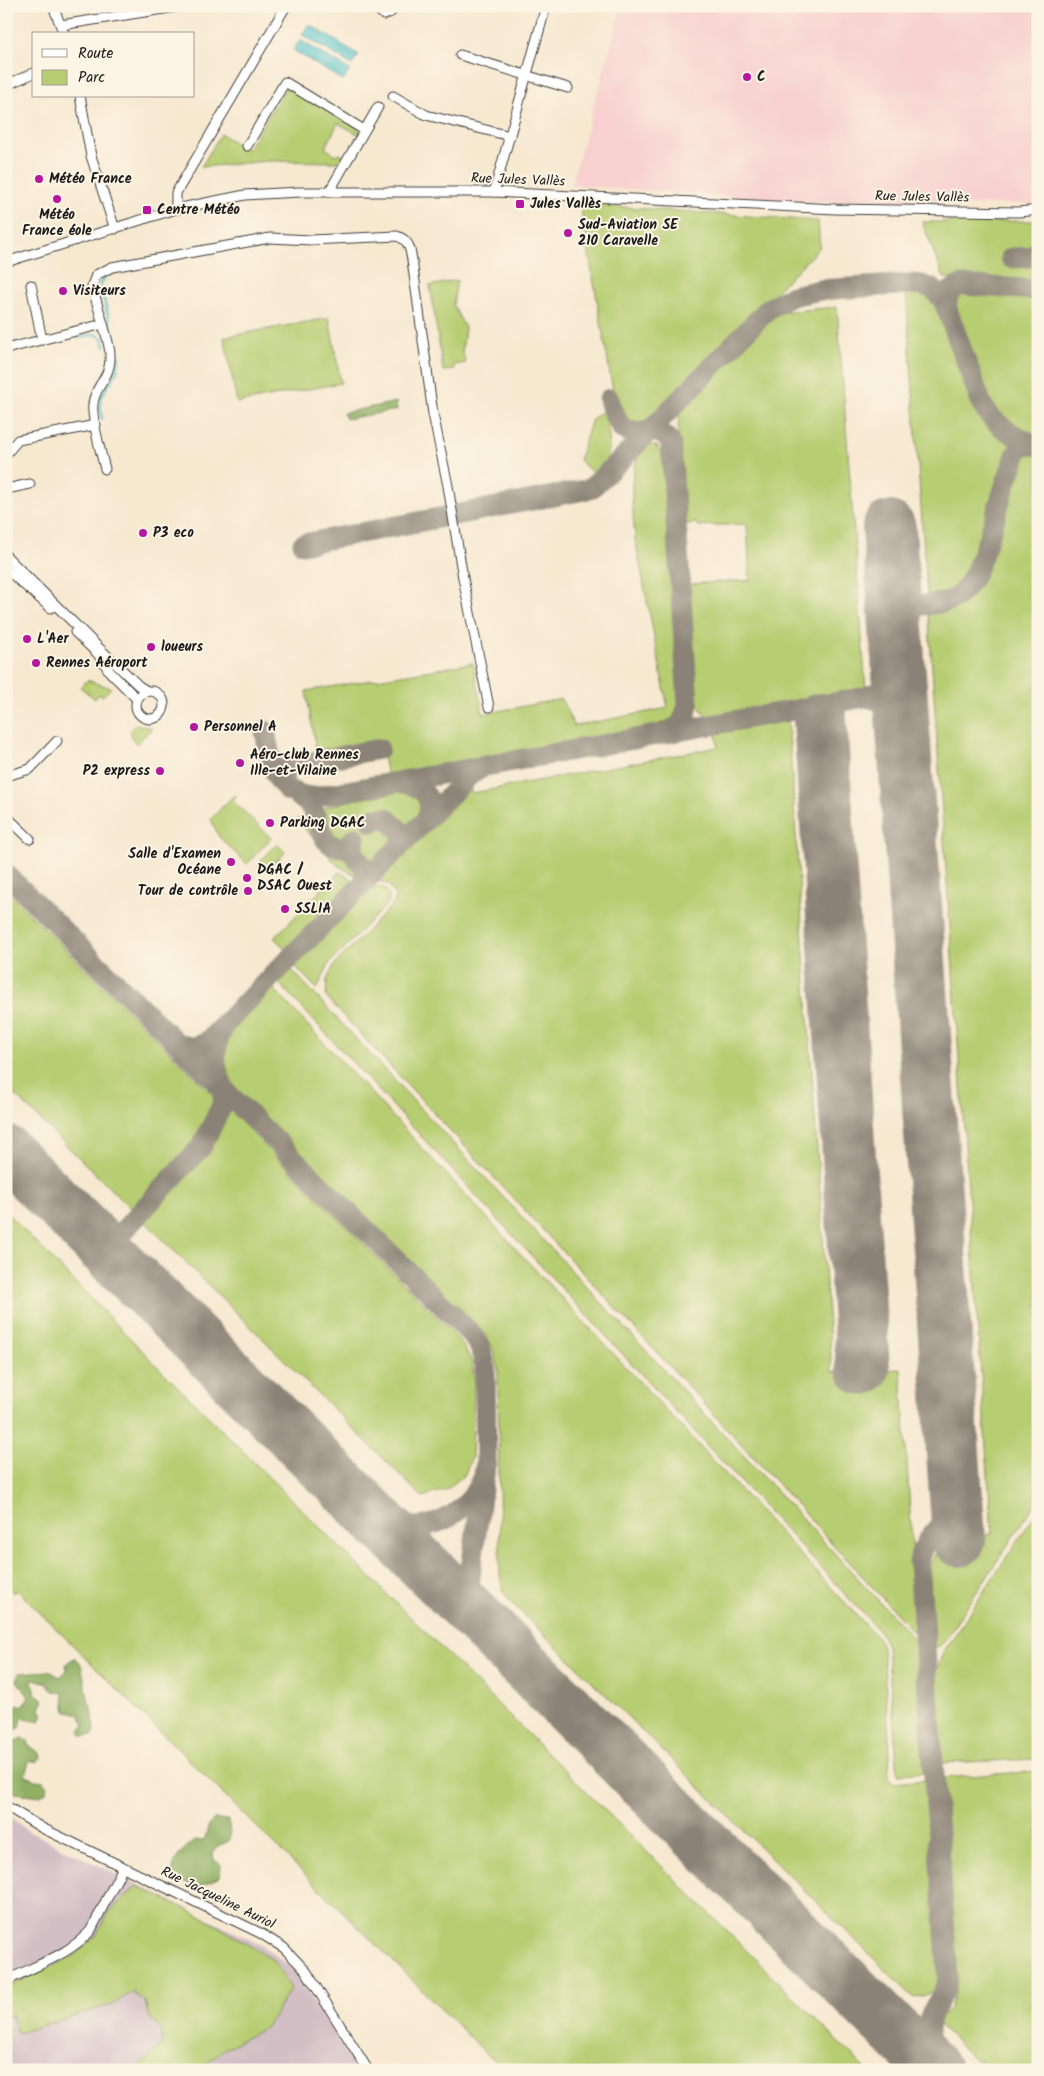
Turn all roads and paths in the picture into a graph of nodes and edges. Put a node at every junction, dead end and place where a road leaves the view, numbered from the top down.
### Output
1 (53, 6) edge
2 (182, 6) edge
3 (286, 6) edge
4 (374, 6) edge
5 (394, 6) edge
6 (546, 6) edge
7 (62, 29) edge
8 (460, 55) dead end
9 (32, 74) edge
10 (527, 76) junction
11 (6, 85) edge
12 (568, 88) dead end
13 (393, 96) dead end
14 (80, 98) edge
15 (378, 107) dead end
16 (364, 130) junction
17 (510, 136) junction
18 (247, 146) dead end
19 (329, 192) junction
20 (494, 192) junction
21 (176, 209) junction
22 (1038, 210) edge
23 (115, 229) junction
24 (6, 262) edge
25 (31, 285) dead end
26 (103, 324) junction
27 (42, 340) junction
28 (6, 349) edge
29 (96, 425) junction
30 (6, 454) edge
31 (104, 469) dead end
32 (30, 484) dead end
33 (6, 489) edge
34 (6, 556) edge
35 (6, 569) edge
36 (147, 691) junction
37 (137, 699) junction
38 (489, 707) dead end
39 (57, 741) dead end
40 (6, 776) edge
41 (6, 816) edge
42 (30, 839) dead end
43 (6, 1806) edge
44 (123, 1867) junction
45 (6, 1980) edge
46 (368, 2070) edge

1 - 7 street
2 - 7 street
3 - 21 street
4 - 5 street
6 - 10 street
8 - 10 street
9 - 11 street
10 - 12 street
10 - 17 street
13 - 17 street
14 - 23 street
15 - 16 street
16 - 18 street
16 - 19 street
17 - 20 street
19 - 20 street, Rue Jules Vallès
19 - 21 street, Rue Jules Vallès
20 - 22 street, Rue Jules Vallès
21 - 23 street, Rue Jules Vallès
23 - 24 street, Rue Jules Vallès
25 - 27 street
26 - 27 street
26 - 29 street
26 - 38 street
27 - 28 street
29 - 30 street
29 - 31 street
32 - 33 street
34 - 36 street
35 - 37 street
36 - 37 street
36 - 37 street
39 - 40 street
41 - 42 street
43 - 44 street, Rue Jacqueline Auriol
44 - 45 street
44 - 46 street, Rue Jacqueline Auriol

